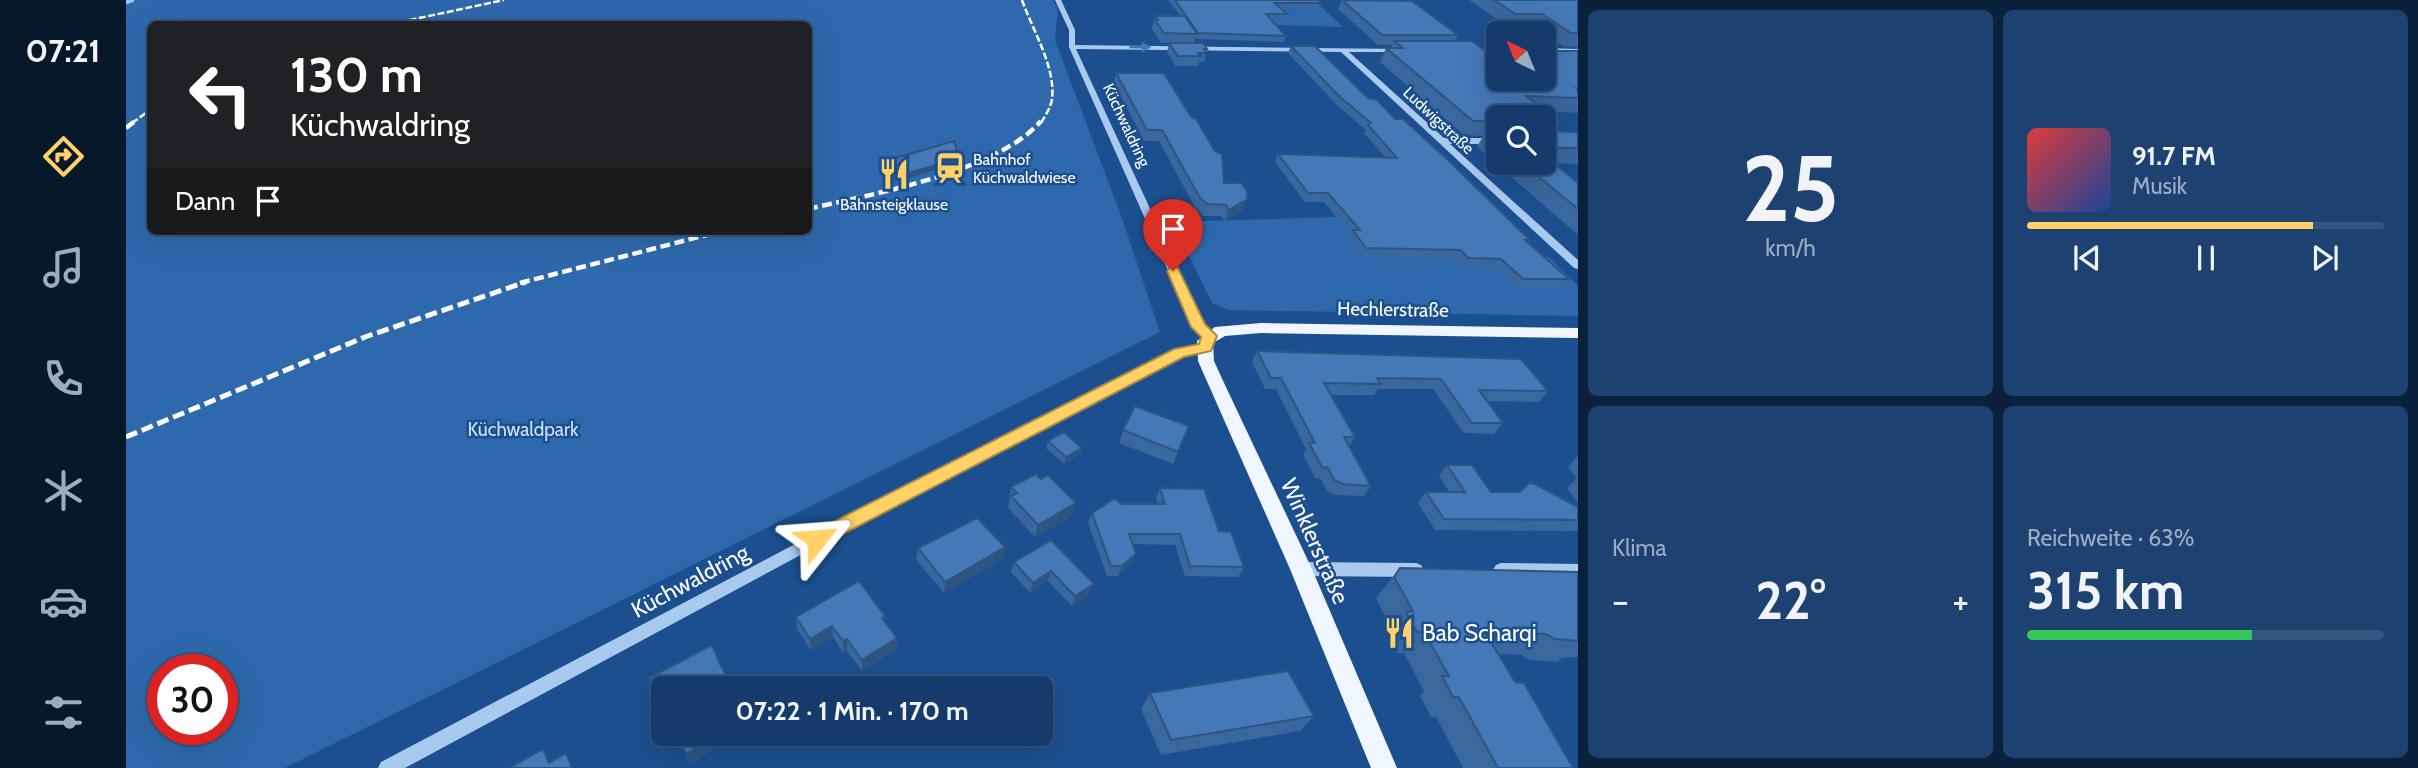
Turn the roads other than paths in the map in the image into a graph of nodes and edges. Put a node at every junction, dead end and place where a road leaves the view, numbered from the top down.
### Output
1 (1058, 0) edge
2 (1072, 47) junction
3 (1340, 50) junction
4 (1412, 50) edge
5 (1462, 50) edge
6 (1486, 50) edge
7 (1556, 50) edge
8 (1578, 51) edge
9 (1442, 141) junction
10 (1486, 141) edge
11 (1578, 267) edge
12 (1578, 333) edge
13 (1207, 342) junction
14 (1301, 569) junction
15 (1426, 570) edge
16 (1481, 570) edge
17 (1578, 571) edge
18 (390, 767) edge
19 (1384, 768) edge

1 - 2 street, Küchwaldring
2 -> 3 street
2 - 13 street, Küchwaldring
3 - 4 street
3 - 9 street, Ludwigstraße
5 - 6 street
7 - 8 street
9 - 10 street
9 - 11 street, Ludwigstraße
12 - 13 main road, Hechlerstraße
13 - 14 main road, Winklerstraße
13 - 18 street, Küchwaldring
14 - 15 street
14 - 19 main road, Winklerstraße
16 - 17 street

